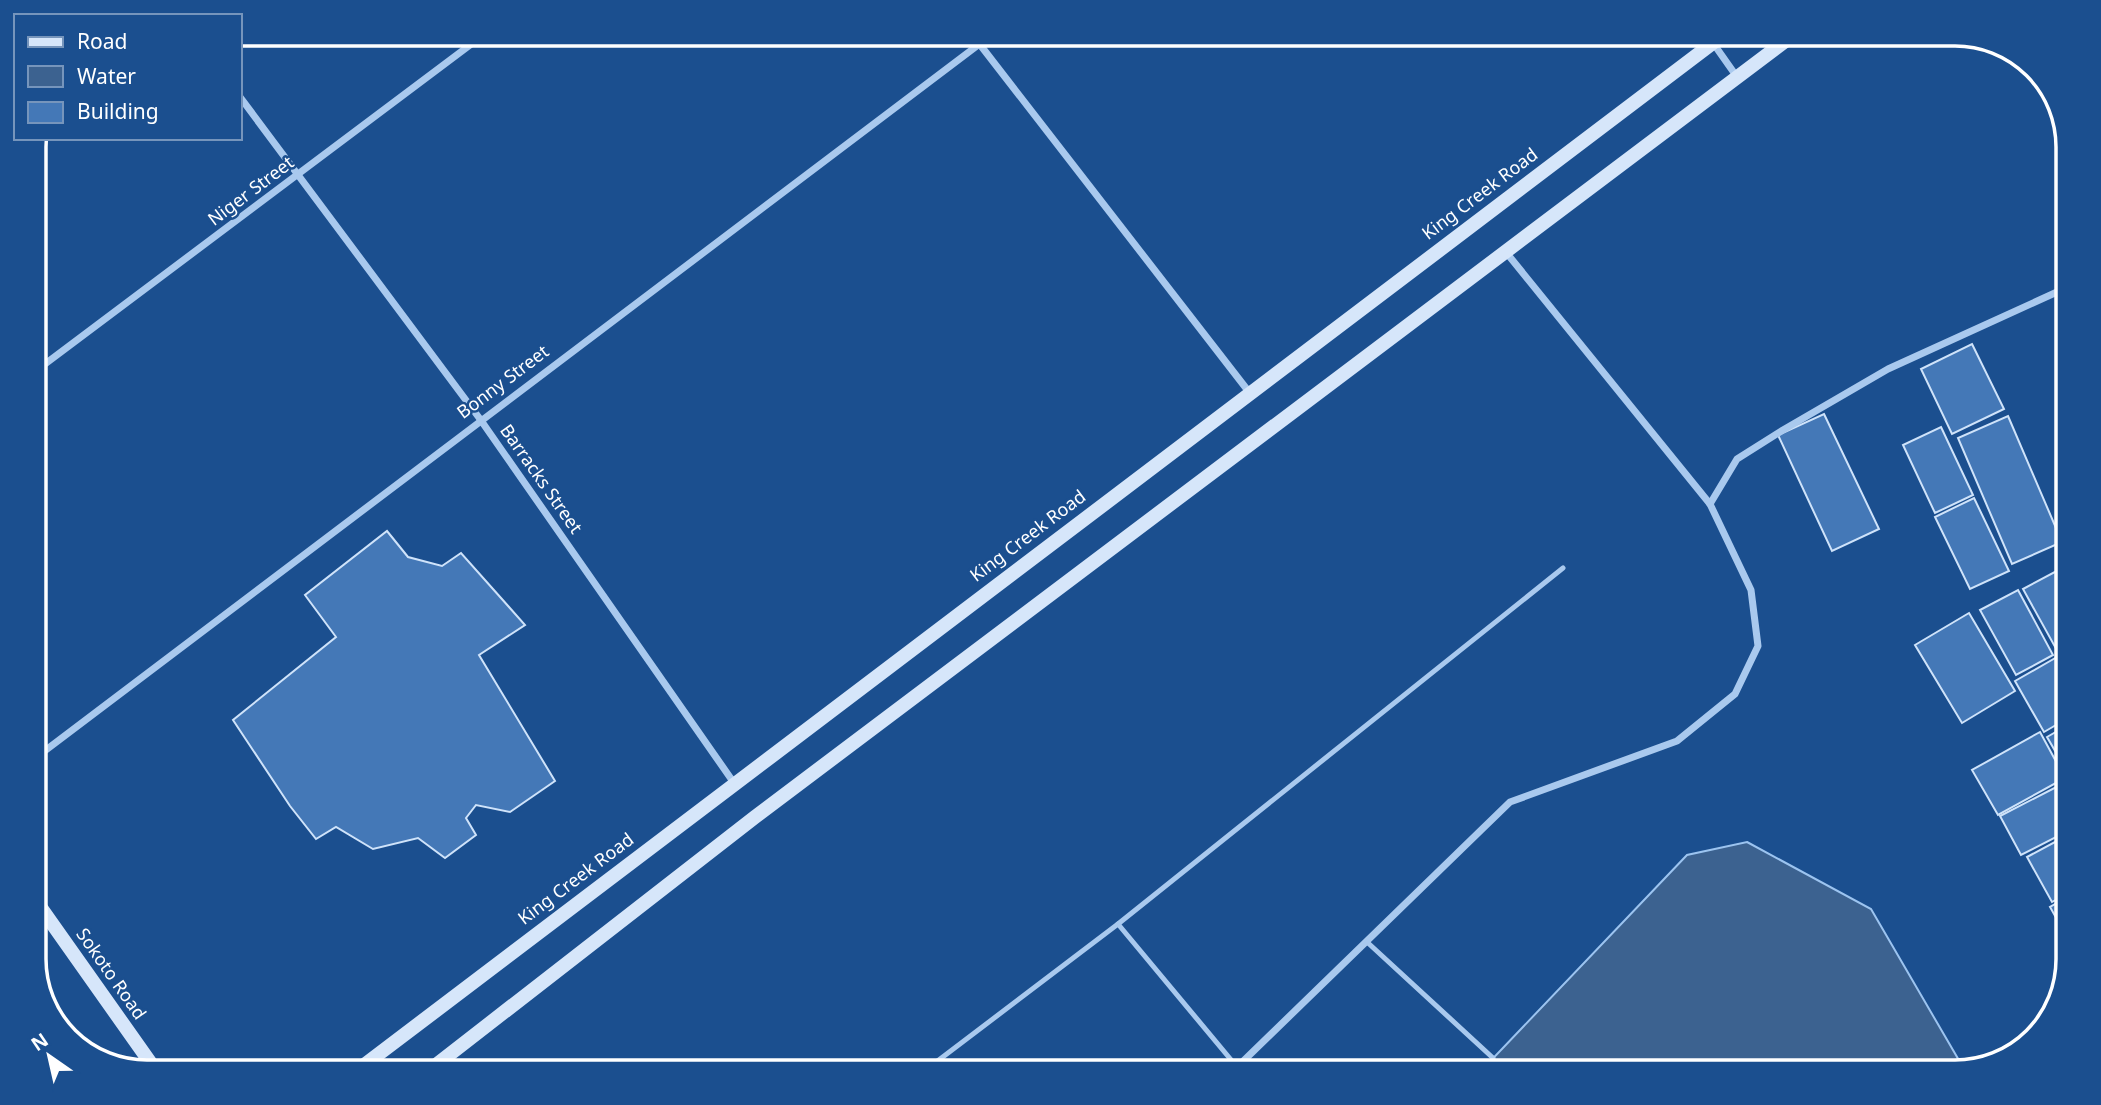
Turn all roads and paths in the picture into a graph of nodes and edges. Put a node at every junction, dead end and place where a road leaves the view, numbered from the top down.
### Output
1 (469, 46) edge
2 (976, 46) edge
3 (981, 46) edge
4 (1700, 46) edge
5 (1716, 46) edge
6 (1779, 46) edge
7 (1737, 77) junction
8 (242, 100) edge
9 (299, 175) junction
10 (1505, 251) junction
11 (2055, 293) edge
12 (46, 363) edge
13 (1249, 392) junction
14 (480, 419) junction
15 (1710, 504) junction
16 (1563, 568) dead end
17 (46, 750) edge
18 (734, 783) junction
19 (46, 915) edge
20 (1118, 924) junction
21 (1367, 942) junction
22 (1493, 1058) dead end
23 (149, 1060) edge
24 (371, 1060) edge
25 (442, 1060) edge
26 (939, 1060) edge
27 (1227, 1060) edge
28 (1243, 1060) edge

1 - 9 street, Niger Street
2 - 14 street, Bonny Street
3 - 13 street
4 - 13 street, King Creek Road
5 - 7 street
6 - 7 street
7 - 10 street
8 - 9 street, Barracks Street
9 - 12 street, Niger Street
9 - 14 street, Barracks Street
10 - 15 street
10 - 25 street
11 - 15 street
13 - 18 street, King Creek Road
14 - 17 street, Bonny Street
14 - 18 street, Barracks Street
15 - 21 street
16 - 20 lane
18 - 24 street, King Creek Road
19 - 23 street, Sokoto Road
20 - 26 lane
20 - 27 lane
21 - 22 lane
21 - 28 street

